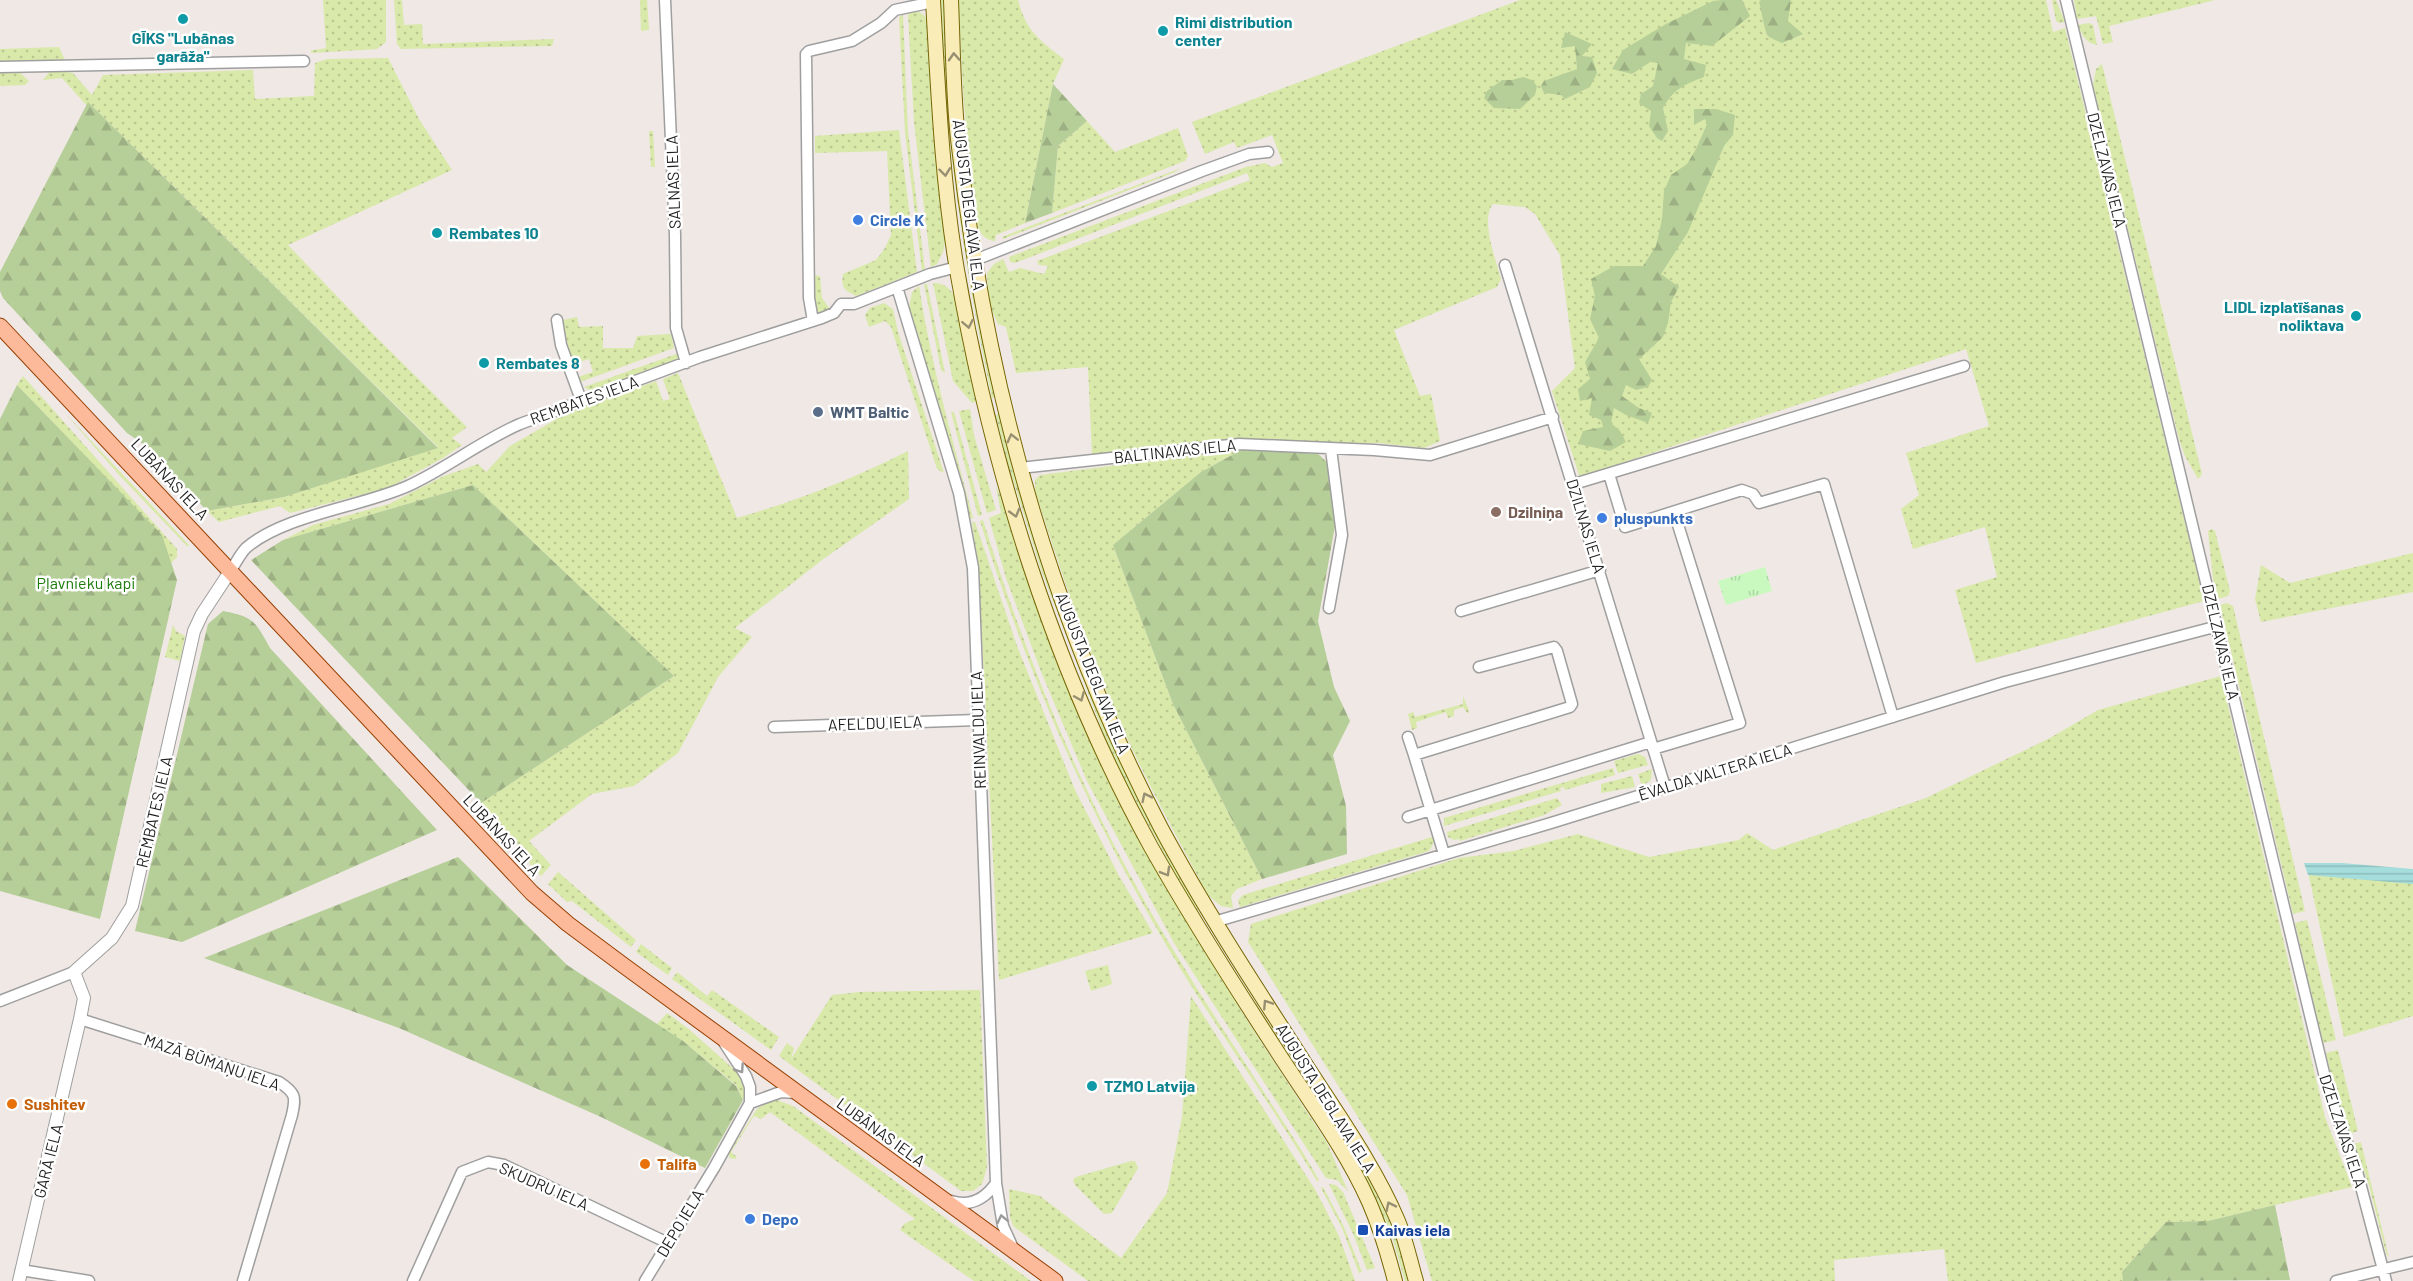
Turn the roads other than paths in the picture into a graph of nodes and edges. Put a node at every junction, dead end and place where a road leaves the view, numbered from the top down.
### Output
1 (665, 0) edge
2 (888, 0) edge
3 (951, 0) edge
4 (2066, 0) edge
5 (933, 1) edge
6 (889, 14) junction
7 (304, 61) dead end
8 (0, 67) edge
9 (957, 113) junction
10 (939, 114) junction
11 (1268, 152) dead end
12 (975, 260) junction
13 (1505, 265) dead end
14 (957, 267) junction
15 (897, 287) junction
16 (557, 321) dead end
17 (813, 321) junction
18 (0, 326) edge
19 (686, 363) junction
20 (1964, 366) dead end
21 (581, 400) junction
22 (1553, 417) junction
23 (1331, 449) junction
24 (1020, 468) junction
25 (1609, 474) junction
26 (1574, 484) junction
27 (1674, 512) junction
28 (231, 570) junction
29 (1600, 570) junction
30 (1329, 608) dead end
31 (1461, 611) dead end
32 (2218, 626) junction
33 (1479, 667) dead end
34 (1893, 717) junction
35 (977, 720) junction
36 (774, 727) dead end
37 (1408, 737) dead end
38 (1652, 745) junction
39 (1414, 755) junction
40 (1665, 787) junction
41 (1431, 810) junction
42 (1408, 817) dead end
43 (1444, 854) junction
44 (1214, 922) junction
45 (74, 972) junction
46 (0, 1001) edge
47 (81, 1019) junction
48 (721, 1038) junction
49 (796, 1093) junction
50 (750, 1102) junction
51 (996, 1184) junction
52 (940, 1197) junction
53 (668, 1243) junction
54 (1014, 1252) junction
55 (2413, 1262) edge
56 (2384, 1269) junction
57 (20, 1275) edge
58 (89, 1281) edge
59 (243, 1281) edge
60 (413, 1281) edge
61 (645, 1281) edge
62 (1055, 1281) edge
63 (1395, 1281) edge
64 (1416, 1281) edge
65 (2336, 1281) edge
66 (2386, 1281) edge

1 - 19 street, SALNAS IELA
2 - 6 street
9 -> 3 main road, AUGUSTA DEGLAVA IELA
4 - 32 street, DZELZAVAS IELA
5 - 6 street
5 - 10 main road, AUGUSTA DEGLAVA IELA
6 - 17 street
7 - 8 street
9 - 10 main road
9 - 12 main road, AUGUSTA DEGLAVA IELA
10 -> 14 main road, AUGUSTA DEGLAVA IELA
11 - 12 street
24 -> 12 main road, AUGUSTA DEGLAVA IELA
13 - 22 street, DZILNAS IELA
14 - 15 street, REMBATES IELA
14 -> 63 main road, AUGUSTA DEGLAVA IELA
15 - 17 street, REMBATES IELA
15 - 35 street, REINVALDU IELA
16 - 21 street
17 - 19 street, REMBATES IELA
18 - 28 main road, LUBĀNAS IELA
19 - 21 street, REMBATES IELA
20 - 25 street
21 - 28 street, REMBATES IELA
22 - 23 street, BALTINAVAS IELA
22 - 26 street, DZILNAS IELA
23 - 24 street, BALTINAVAS IELA
23 - 30 street
44 -> 24 main road, AUGUSTA DEGLAVA IELA
25 - 26 street
25 - 27 street
26 - 29 street, DZILNAS IELA
27 - 34 street
27 - 38 street
28 - 45 street, REMBATES IELA
28 - 48 main road, LUBĀNAS IELA
29 - 31 street
29 - 38 street, DZILNAS IELA
32 - 34 street, ĒVALDA VALTERA IELA
32 - 56 street, DZELZAVAS IELA
33 - 39 street
34 - 40 street, ĒVALDA VALTERA IELA
35 - 36 street, AFELDU IELA
35 - 51 street, REINVALDU IELA
37 - 39 street
38 - 40 street, DZILNAS IELA
38 - 41 street
39 - 41 street
40 - 43 street, ĒVALDA VALTERA IELA
41 - 42 street
41 - 43 street
43 - 44 street, ĒVALDA VALTERA IELA
64 -> 44 main road, AUGUSTA DEGLAVA IELA
45 - 46 street
45 - 47 street, GARĀ IELA
47 - 57 street, GARĀ IELA
47 - 59 street, MAZĀ BŪMAŅU IELA
48 - 49 main road, LUBĀNAS IELA
48 -> 50 street
49 - 50 street
49 - 52 main road, LUBĀNAS IELA
50 - 53 street, DEPO IELA
51 - 52 street
54 -> 51 street, REINVALDU IELA
52 - 54 main road, LUBĀNAS IELA
53 - 60 street, SKUDRU IELA
53 - 61 street, DEPO IELA
54 - 62 main road, LUBĀNAS IELA
55 - 56 street
56 - 65 street
56 - 66 street, DZELZAVAS IELA
57 - 58 street

